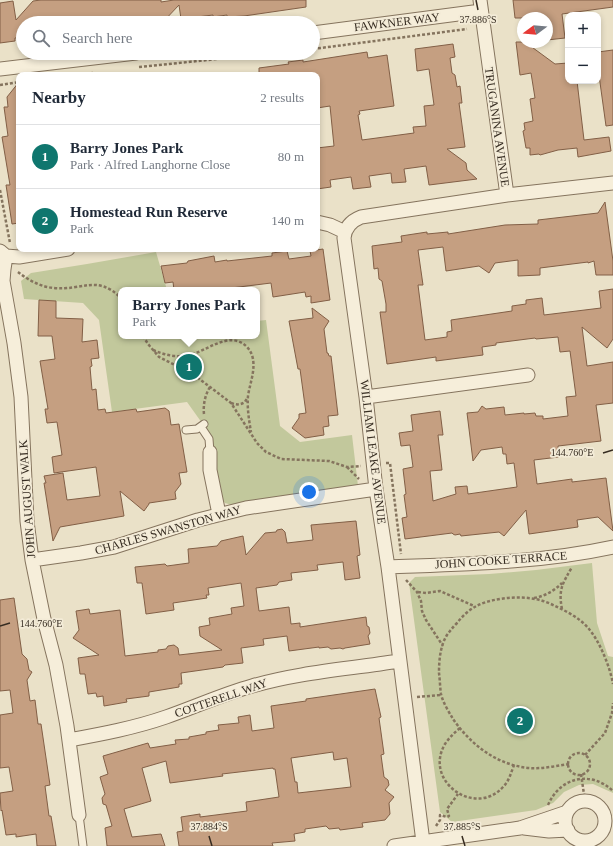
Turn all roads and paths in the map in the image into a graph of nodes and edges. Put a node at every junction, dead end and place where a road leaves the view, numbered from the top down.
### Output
1 (480, 6) edge
2 (467, 29) dead end
3 (320, 32) edge
4 (320, 48) edge
5 (76, 60) edge
6 (206, 60) edge
7 (136, 67) dead end
8 (0, 69) edge
9 (16, 82) edge
10 (0, 84) edge
11 (613, 183) edge
12 (507, 195) junction
13 (320, 223) edge
14 (345, 232) junction
15 (49, 252) edge
16 (3, 253) edge
17 (145, 339) edge
18 (152, 350) junction
19 (190, 355) junction
20 (188, 371) junction
21 (528, 375) dead end
22 (210, 387) junction
23 (248, 396) junction
24 (366, 397) junction
25 (231, 403) junction
26 (203, 425) junction
27 (186, 430) dead end
28 (251, 435) junction
29 (210, 452) joint
30 (373, 464) junction
31 (347, 467) junction
32 (360, 479) dead end
33 (376, 489) junction
34 (219, 514) junction
35 (613, 547) edge
36 (579, 554) junction
37 (32, 560) junction
38 (403, 566) junction
39 (388, 567) junction
40 (562, 583) junction
41 (417, 592) junction
42 (531, 598) junction
43 (474, 606) junction
44 (562, 610) junction
45 (443, 646) junction
46 (399, 662) junction
47 (612, 670) edge
48 (613, 684) edge
49 (441, 695) junction
50 (404, 698) junction
51 (613, 703) edge
52 (460, 728) junction
53 (69, 740) junction
54 (585, 755) junction
55 (569, 764) junction
56 (514, 765) junction
57 (581, 774) junction
58 (582, 779) junction
59 (613, 792) edge
60 (458, 794) junction
61 (591, 803) junction
62 (613, 808) edge
63 (568, 812) junction
64 (79, 815) joint
65 (546, 819) junction
66 (520, 828) junction
67 (603, 835) edge
68 (572, 837) edge
69 (423, 842) junction
70 (83, 846) edge
71 (394, 846) edge

1 - 3 street, FAWKNER WAY
1 - 12 street, TRUGANINA AVENUE
2 - 4 path
5 - 8 street
6 - 7 path
9 - 10 path
11 - 12 street, TRUGANINA AVENUE
12 - 14 street
13 - 14 street
14 - 24 street, WILLIAM LEAKE AVENUE
15 - 16 street
16 - 37 street, JOHN AUGUST WALK
17 - 18 path
18 - 19 path
18 - 20 path
19 - 20 path
19 - 23 path
20 - 22 path
21 - 24 street
22 - 25 path
22 - 26 path
23 - 25 path
23 - 28 path
24 - 30 street, WILLIAM LEAKE AVENUE
25 - 28 path
26 - 27 lane
26 - 29 lane
28 - 31 path
29 - 34 street
30 - 31 path
30 - 33 street, WILLIAM LEAKE AVENUE
30 - 38 path
31 - 32 path
33 - 34 street, CHARLES SWANSTON WAY
33 - 39 street, WILLIAM LEAKE AVENUE
34 - 37 street, CHARLES SWANSTON WAY
35 - 36 street, JOHN COOKE TERRACE
36 - 38 street, JOHN COOKE TERRACE
36 - 40 path
37 - 53 street, JOHN AUGUST WALK
38 - 39 street, JOHN COOKE TERRACE
38 - 41 path
39 - 46 street, WILLIAM LEAKE AVENUE
40 - 42 path
40 - 44 path
41 - 43 path
41 - 45 path
42 - 43 path
42 - 44 path
43 - 45 path
44 - 47 path
45 - 49 path
46 - 50 street, WILLIAM LEAKE AVENUE
46 - 53 street, COTTERELL WAY
47 - 48 path
49 - 50 path
49 - 52 path
50 - 69 street, WILLIAM LEAKE AVENUE
51 - 54 path
52 - 56 path
52 - 60 path
53 - 64 street, JOHN AUGUST WALK
54 - 55 path
54 - 57 path
55 - 56 path
55 - 57 path
56 - 60 path
57 - 58 path
58 - 59 path
58 - 61 path
58 - 65 path
60 - 69 path
61 - 62 street
61 - 63 street
61 - 67 street
63 - 65 street
63 - 68 street
64 - 70 lane
65 - 66 street
66 - 68 street
66 - 69 street
67 - 68 street
69 - 71 street

